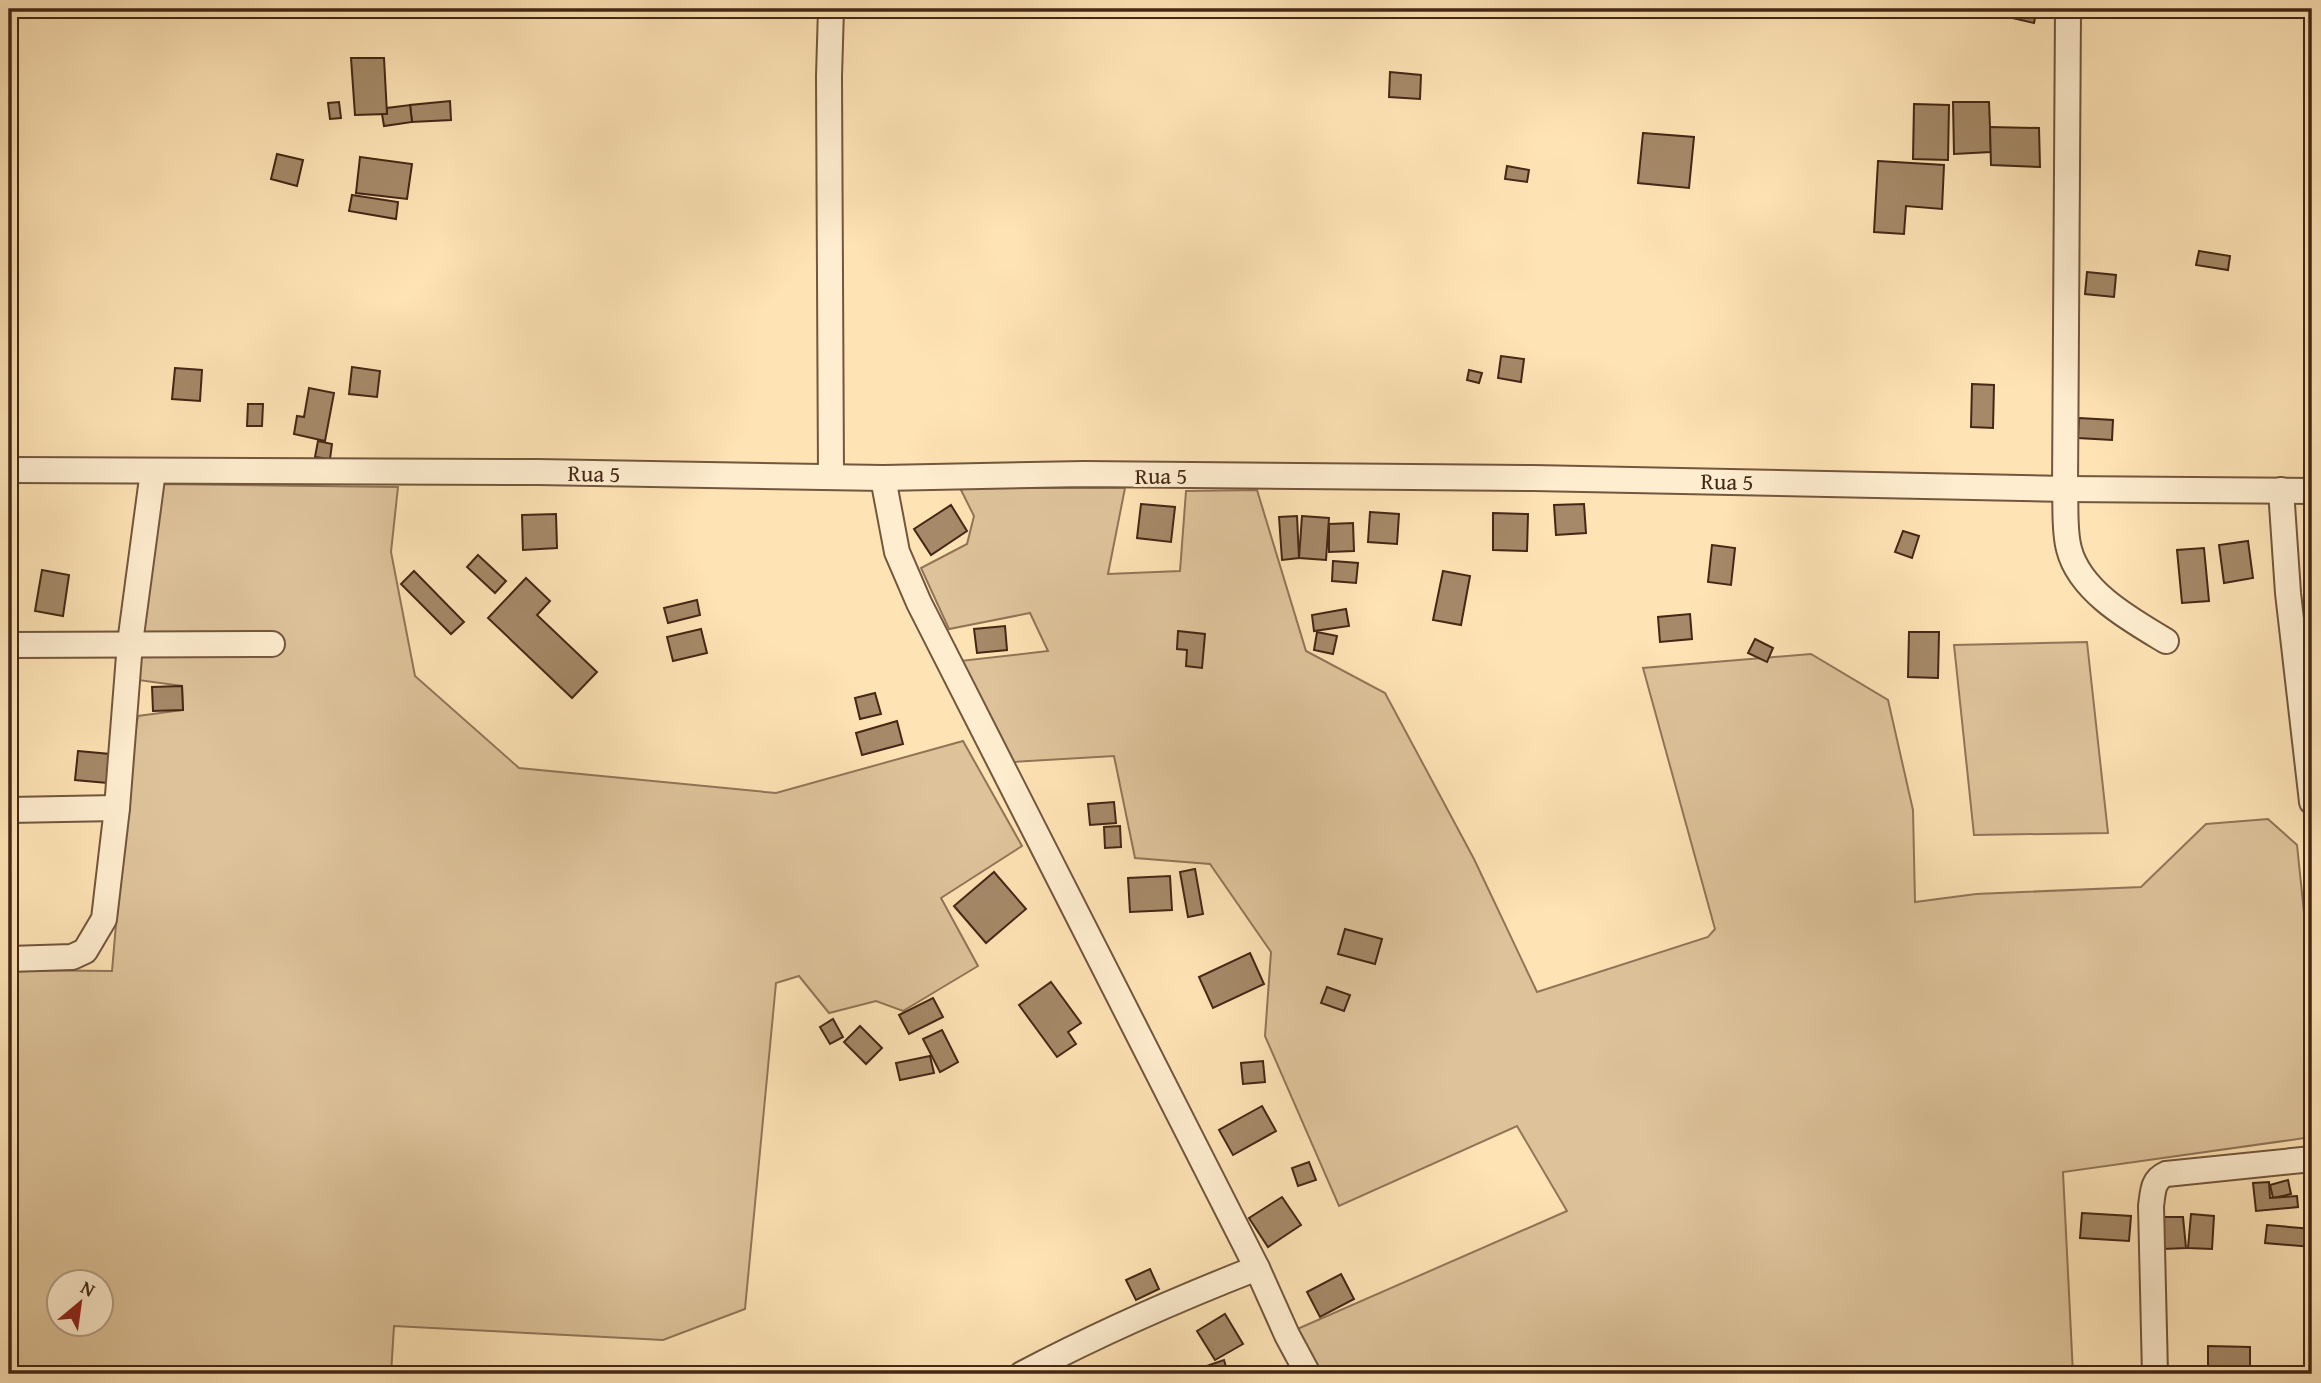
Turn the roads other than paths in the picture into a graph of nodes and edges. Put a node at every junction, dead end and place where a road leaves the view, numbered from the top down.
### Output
1 (831, 9) edge
2 (2068, 9) edge
3 (9, 470) edge
4 (153, 471) junction
5 (831, 477) junction
6 (883, 478) junction
7 (2065, 489) junction
8 (2281, 490) junction
9 (2312, 491) edge
10 (2166, 641) dead end
11 (130, 643) junction
12 (272, 644) dead end
13 (9, 645) edge
14 (2312, 802) edge
15 (117, 808) junction
16 (9, 810) edge
17 (9, 959) edge
18 (2312, 1159) edge
19 (1257, 1268) junction
20 (1023, 1374) edge
21 (1308, 1374) edge
22 (2155, 1374) edge

1 - 5 street
2 - 7 street
3 - 4 street, Rua 5
4 - 5 street, Rua 5
4 - 11 street
5 - 6 street, Rua 5
6 - 7 street, Rua 5
6 - 19 street
7 - 8 street, Rua 5
7 - 10 street
8 - 9 street, Rua 5
8 - 14 street
11 - 12 street
11 - 13 street
11 - 15 street
15 - 16 street
15 - 17 street
18 - 22 street
19 - 20 street
19 - 21 street

